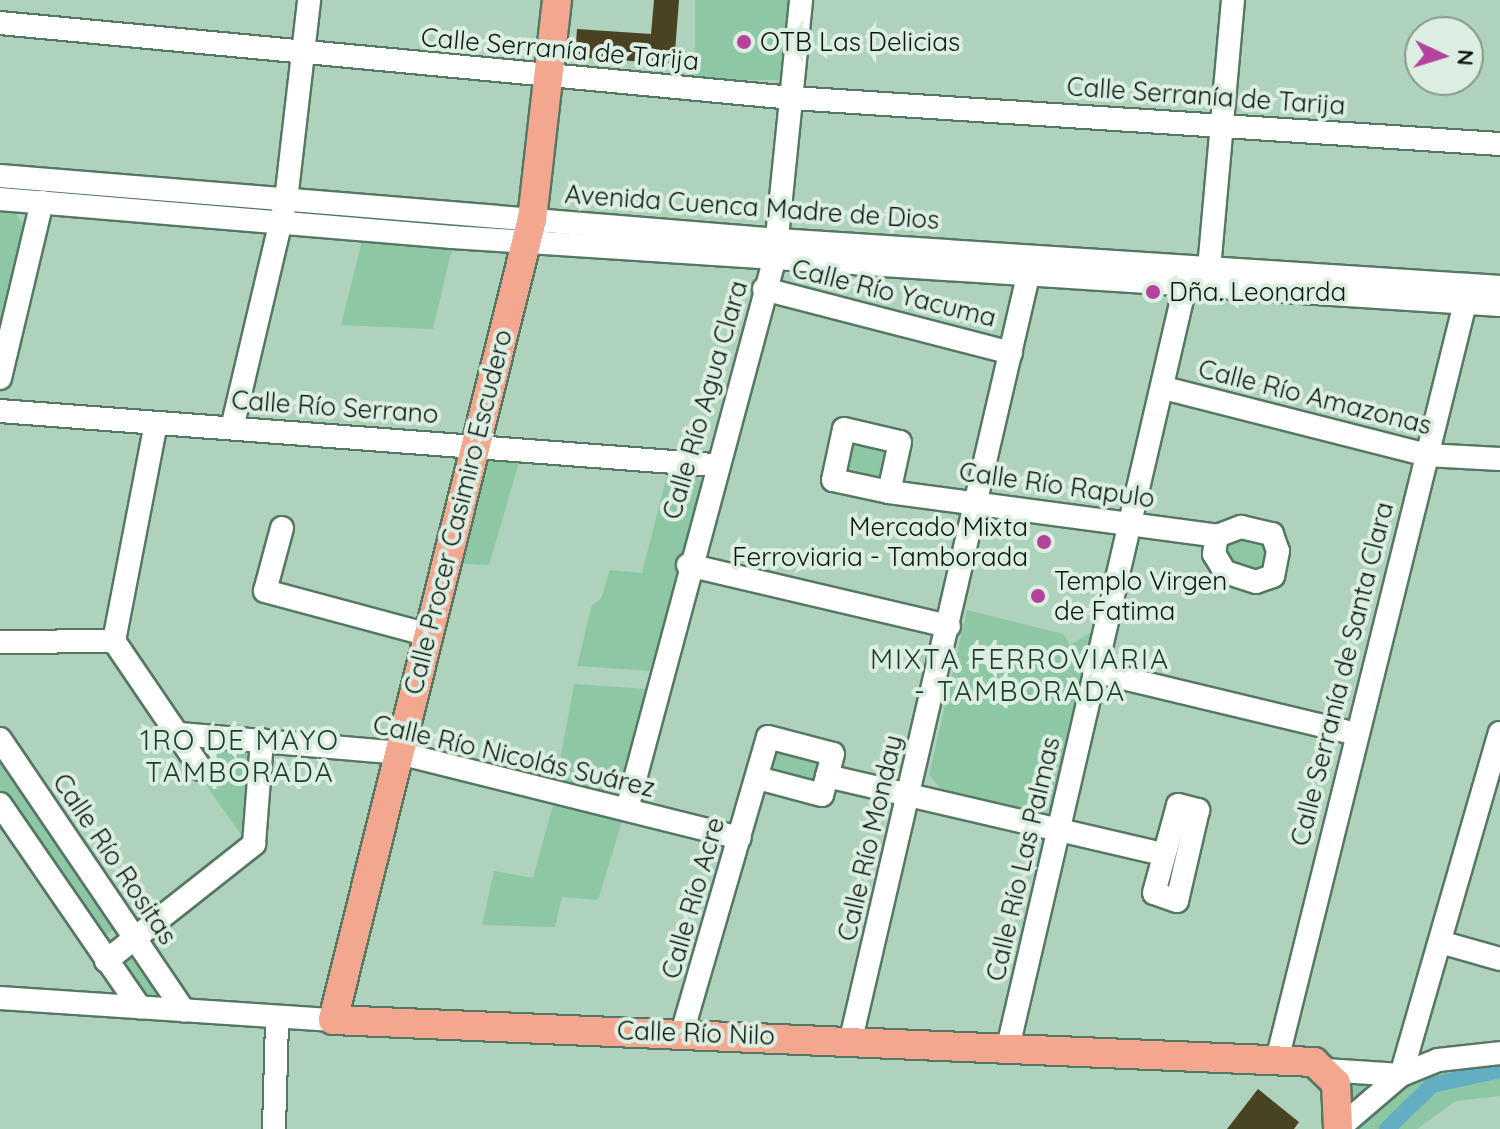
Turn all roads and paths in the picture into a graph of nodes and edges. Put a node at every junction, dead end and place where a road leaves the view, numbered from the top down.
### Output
1 (309, 0) edge
2 (557, 0) edge
3 (801, 0) edge
4 (1233, 0) edge
5 (0, 23) edge
6 (303, 54) junction
7 (549, 77) junction
8 (792, 98) junction
9 (1221, 125) junction
10 (1500, 144) edge
11 (0, 176) edge
12 (0, 199) edge
13 (42, 202) junction
14 (284, 211) junction
15 (528, 231) junction
16 (776, 248) junction
17 (1199, 275) junction
18 (1028, 276) junction
19 (1500, 287) edge
20 (764, 289) junction
21 (1465, 303) junction
22 (1500, 305) edge
23 (1011, 353) junction
24 (0, 378) edge
25 (1164, 388) junction
26 (0, 411) edge
27 (156, 423) junction
28 (232, 428) junction
29 (475, 444) junction
30 (1426, 455) junction
31 (1500, 459) edge
32 (713, 465) junction
33 (889, 492) dead end
34 (978, 502) junction
35 (1129, 523) junction
36 (282, 528) dead end
37 (1217, 536) dead end
38 (688, 565) junction
39 (949, 626) junction
40 (426, 634) junction
41 (114, 641) junction
42 (0, 642) edge
43 (1094, 671) junction
44 (1353, 733) junction
45 (1500, 733) edge
46 (179, 734) junction
47 (0, 739) edge
48 (262, 740) junction
49 (399, 753) junction
50 (201, 769) dead end
51 (827, 776) junction
52 (758, 778) junction
53 (908, 797) junction
54 (0, 804) edge
55 (627, 809) junction
56 (1058, 833) junction
57 (740, 838) junction
58 (1159, 853) dead end
59 (135, 937) junction
60 (1440, 942) junction
61 (1500, 959) edge
62 (106, 961) junction
63 (0, 998) edge
64 (140, 1008) junction
65 (184, 1011) junction
66 (277, 1019) junction
67 (333, 1020) junction
68 (682, 1033) junction
69 (851, 1039) junction
70 (1008, 1047) junction
71 (1500, 1053) edge
72 (1277, 1060) junction
73 (1325, 1070) junction
74 (1401, 1075) junction
75 (274, 1129) edge
76 (1338, 1129) edge

1 - 6 street
2 - 7 main road, Calle Procer Casimiro Escudero
3 - 8 street, Calle Río Agua Clara
4 - 9 street, Calle Río Las Palmas
5 - 6 street, Calle Serranía de Tarija
6 - 7 street, Calle Serranía de Tarija
6 - 14 street
7 - 8 street, Calle Serranía de Tarija
7 - 15 main road, Calle Procer Casimiro Escudero
8 - 9 street, Calle Serranía de Tarija
8 - 16 street, Calle Río Agua Clara
9 - 10 street, Calle Serranía de Tarija
9 - 17 street, Calle Río Las Palmas
11 - 14 street, Avenida Cuenca Madre de Dios
12 - 13 street, Avenida Cuenca Madre de Dios
13 - 14 street, Avenida Cuenca Madre de Dios
13 - 24 street
14 - 15 street, Avenida Cuenca Madre de Dios
14 - 28 street
15 - 16 street, Avenida Cuenca Madre de Dios
15 - 29 main road, Calle Procer Casimiro Escudero
16 - 17 street, Avenida Cuenca Madre de Dios
16 - 18 street, Avenida Cuenca Madre de Dios
16 - 20 street, Calle Río Agua Clara
17 - 18 street, Avenida Cuenca Madre de Dios
17 - 19 street, Avenida Cuenca Madre de Dios
17 - 21 street, Avenida Cuenca Madre de Dios
17 - 25 street, Calle Río Las Palmas
18 - 23 street, Calle Río Monday
20 - 23 street, Calle Río Yacuma
20 - 32 street, Calle Río Agua Clara
21 - 22 street, Avenida Cuenca Madre de Dios
21 - 30 street, Calle Serranía de Santa Clara
23 - 34 street, Calle Río Monday
25 - 30 street, Calle Río Amazonas
25 - 35 street, Calle Río Las Palmas
26 - 27 street, Calle Río Serrano
27 - 28 street, Calle Río Serrano
27 - 41 street
28 - 29 street, Calle Río Serrano
29 - 32 street, Calle Río Serrano
29 - 40 main road, Calle Procer Casimiro Escudero
30 - 31 street, Calle Río Amazonas
30 - 44 street, Calle Serranía de Santa Clara
32 - 38 street, Calle Río Agua Clara
33 - 34 street, Calle Río Rapulo
34 - 35 street, Calle Río Rapulo
34 - 39 street, Calle Río Monday
35 - 37 street, Calle Río Rapulo
35 - 43 street, Calle Río Las Palmas
36 - 40 street
38 - 39 street
38 - 55 street, Calle Río Agua Clara
39 - 53 street, Calle Río Monday
40 - 49 main road, Calle Procer Casimiro Escudero
41 - 42 street
41 - 46 street
43 - 44 street
43 - 56 street, Calle Río Las Palmas
44 - 72 street, Calle Serranía de Santa Clara
45 - 60 street
46 - 48 street, Calle Río Nicolás Suárez
46 - 50 street
47 - 59 street, Calle Río Rositas
48 - 49 street, Calle Río Nicolás Suárez
48 - 59 street
49 - 55 street, Calle Río Nicolás Suárez
49 - 67 main road, Calle Procer Casimiro Escudero
51 - 52 street
51 - 52 street
51 - 53 street
52 - 57 street, Calle Río Acre
53 - 56 street
53 - 69 street, Calle Río Monday
54 - 62 street
55 - 57 street, Calle Río Nicolás Suárez
56 - 58 street
56 - 70 street, Calle Río Las Palmas
57 - 68 street, Calle Río Acre
59 - 62 street
59 - 65 street, Calle Río Rositas
60 - 61 street
60 - 74 street
62 - 64 street
63 - 64 street, Calle Río Nilo
64 - 65 street, Calle Río Nilo
65 - 66 street, Calle Río Nilo
66 - 67 street, Calle Río Nilo
66 - 75 street
67 - 68 main road, Calle Río Nilo
68 - 69 main road, Calle Río Nilo
69 - 70 main road, Calle Río Nilo
70 - 72 main road, Calle Río Nilo
71 - 74 street
72 - 73 main road, Calle Río Nilo
73 - 74 street
73 - 76 main road
74 - 76 street

